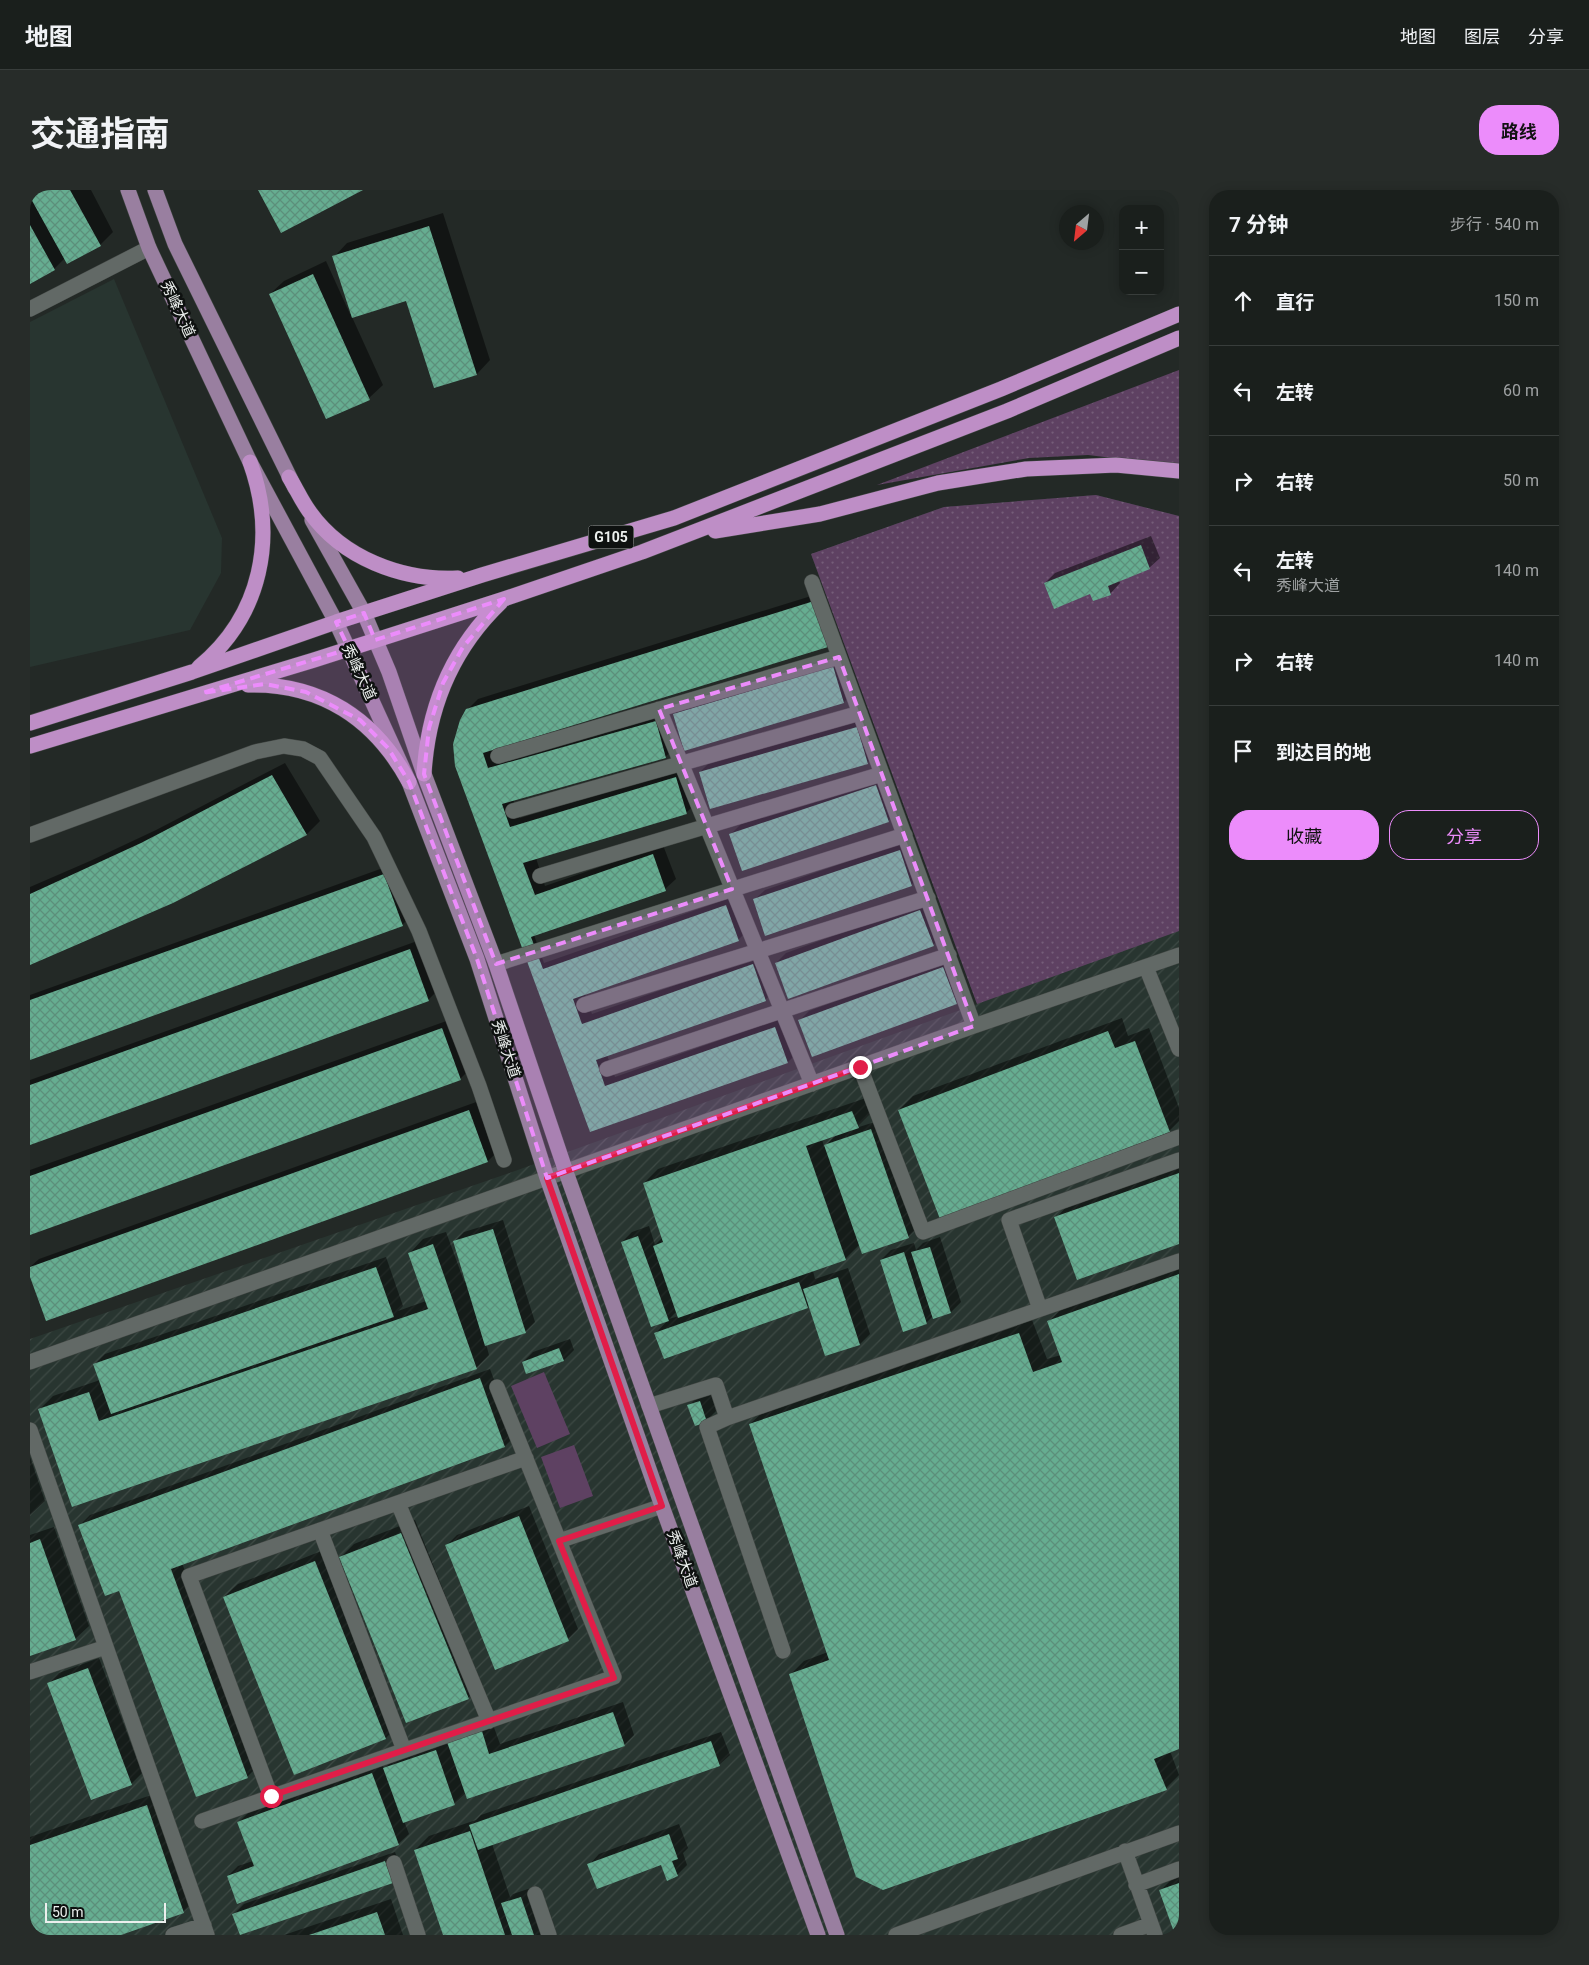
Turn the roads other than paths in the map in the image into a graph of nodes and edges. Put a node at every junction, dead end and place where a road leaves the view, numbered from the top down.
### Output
1 (128, 190) edge
2 (154, 190) edge
3 (150, 248) junction
4 (30, 309) edge
5 (1179, 314) edge
6 (1179, 338) edge
7 (250, 462) junction
8 (1179, 471) edge
9 (289, 477) junction
10 (681, 537) junction
11 (482, 575) junction
12 (812, 582) dead end
13 (504, 599) junction
14 (364, 613) junction
15 (336, 622) junction
16 (375, 640) junction
17 (349, 649) junction
18 (839, 657) junction
19 (192, 672) junction
20 (202, 693) junction
21 (659, 709) junction
22 (860, 713) junction
23 (30, 723) edge
24 (30, 746) edge
25 (498, 756) dead end
26 (681, 763) junction
27 (424, 774) junction
28 (882, 774) junction
29 (409, 782) junction
30 (513, 811) dead end
31 (706, 826) junction
32 (30, 835) edge
33 (905, 835) junction
34 (540, 876) dead end
35 (732, 889) junction
36 (928, 898) junction
37 (757, 951) junction
38 (949, 955) junction
39 (1179, 955) edge
40 (496, 964) junction
41 (1146, 967) junction
42 (584, 1005) dead end
43 (782, 1011) junction
44 (974, 1026) junction
45 (1179, 1049) edge
46 (860, 1067) junction
47 (607, 1069) dead end
48 (812, 1084) junction
49 (1179, 1137) edge
50 (504, 1160) dead end
51 (1179, 1160) edge
52 (566, 1172) junction
53 (547, 1178) junction
54 (1179, 1261) edge
55 (1040, 1309) junction
56 (30, 1362) edge
57 (497, 1387) dead end
58 (649, 1406) junction
59 (727, 1418) junction
60 (30, 1430) edge
61 (526, 1458) junction
62 (398, 1503) junction
63 (662, 1506) junction
64 (320, 1530) junction
65 (559, 1541) junction
66 (106, 1647) junction
67 (783, 1652) dead end
68 (30, 1672) edge
69 (489, 1721) junction
70 (404, 1750) junction
71 (271, 1796) junction
72 (202, 1820) dead end
73 (1179, 1833) edge
74 (1125, 1851) junction
75 (394, 1862) dead end
76 (1179, 1870) edge
77 (1136, 1885) junction
78 (536, 1894) dead end
79 (1153, 1929) edge
80 (205, 1930) edge
81 (173, 1935) edge
82 (418, 1935) edge
83 (549, 1935) edge
84 (818, 1935) edge
85 (837, 1935) edge
86 (896, 1935) edge
87 (1121, 1935) edge

1 - 3 main road, 秀峰大道
2 - 9 main road, 秀峰大道
3 - 4 street
3 - 7 main road, 秀峰大道
5 - 11 highway, G105
6 - 10 highway, G105
7 - 15 main road, 秀峰大道
7 - 19 highway
8 - 10 highway
9 - 11 highway
9 - 14 main road, 秀峰大道
10 - 13 highway, G105
11 - 14 highway, G105
12 - 18 street
13 - 16 highway, G105
13 - 27 highway
14 - 15 highway, G105
14 - 16 main road, 秀峰大道
15 - 17 main road, 秀峰大道
15 - 19 highway, G105
16 - 17 highway, G105
16 - 27 main road, 秀峰大道
17 - 20 highway, G105
17 - 29 main road, 秀峰大道
18 - 21 street
18 - 22 street
19 - 23 highway, G105
20 - 24 highway, G105
20 - 29 highway
21 - 25 street
21 - 26 street
22 - 26 street
22 - 28 street
26 - 30 street
26 - 31 street
27 - 40 main road, 秀峰大道
28 - 31 street
28 - 33 street
29 - 53 main road, 秀峰大道
31 - 34 street
31 - 35 street
32 - 50 street
33 - 35 street
33 - 36 street
35 - 37 street
35 - 40 street
36 - 37 street
36 - 38 street
37 - 42 street
37 - 43 street
38 - 43 street
38 - 44 street
39 - 41 street
40 - 52 main road, 秀峰大道
41 - 44 street
41 - 45 street
43 - 47 street
43 - 48 street
44 - 46 street
46 - 48 street
46 - 49 street
48 - 52 street
51 - 55 street
52 - 53 street
52 - 58 main road, 秀峰大道
53 - 56 street
53 - 63 main road, 秀峰大道
54 - 55 street
55 - 59 street
57 - 61 street
58 - 59 street
58 - 85 main road, 秀峰大道
59 - 67 street
60 - 66 street
61 - 62 street
61 - 65 street
62 - 64 street
62 - 69 street
63 - 65 street
63 - 84 main road, 秀峰大道
64 - 70 street
64 - 71 street
65 - 69 street
66 - 68 street
66 - 80 street
69 - 70 street
70 - 71 street
71 - 72 street
73 - 74 street
74 - 77 street
74 - 86 street
75 - 82 street
76 - 77 street
77 - 79 street
78 - 83 street
79 - 87 street
80 - 81 street

